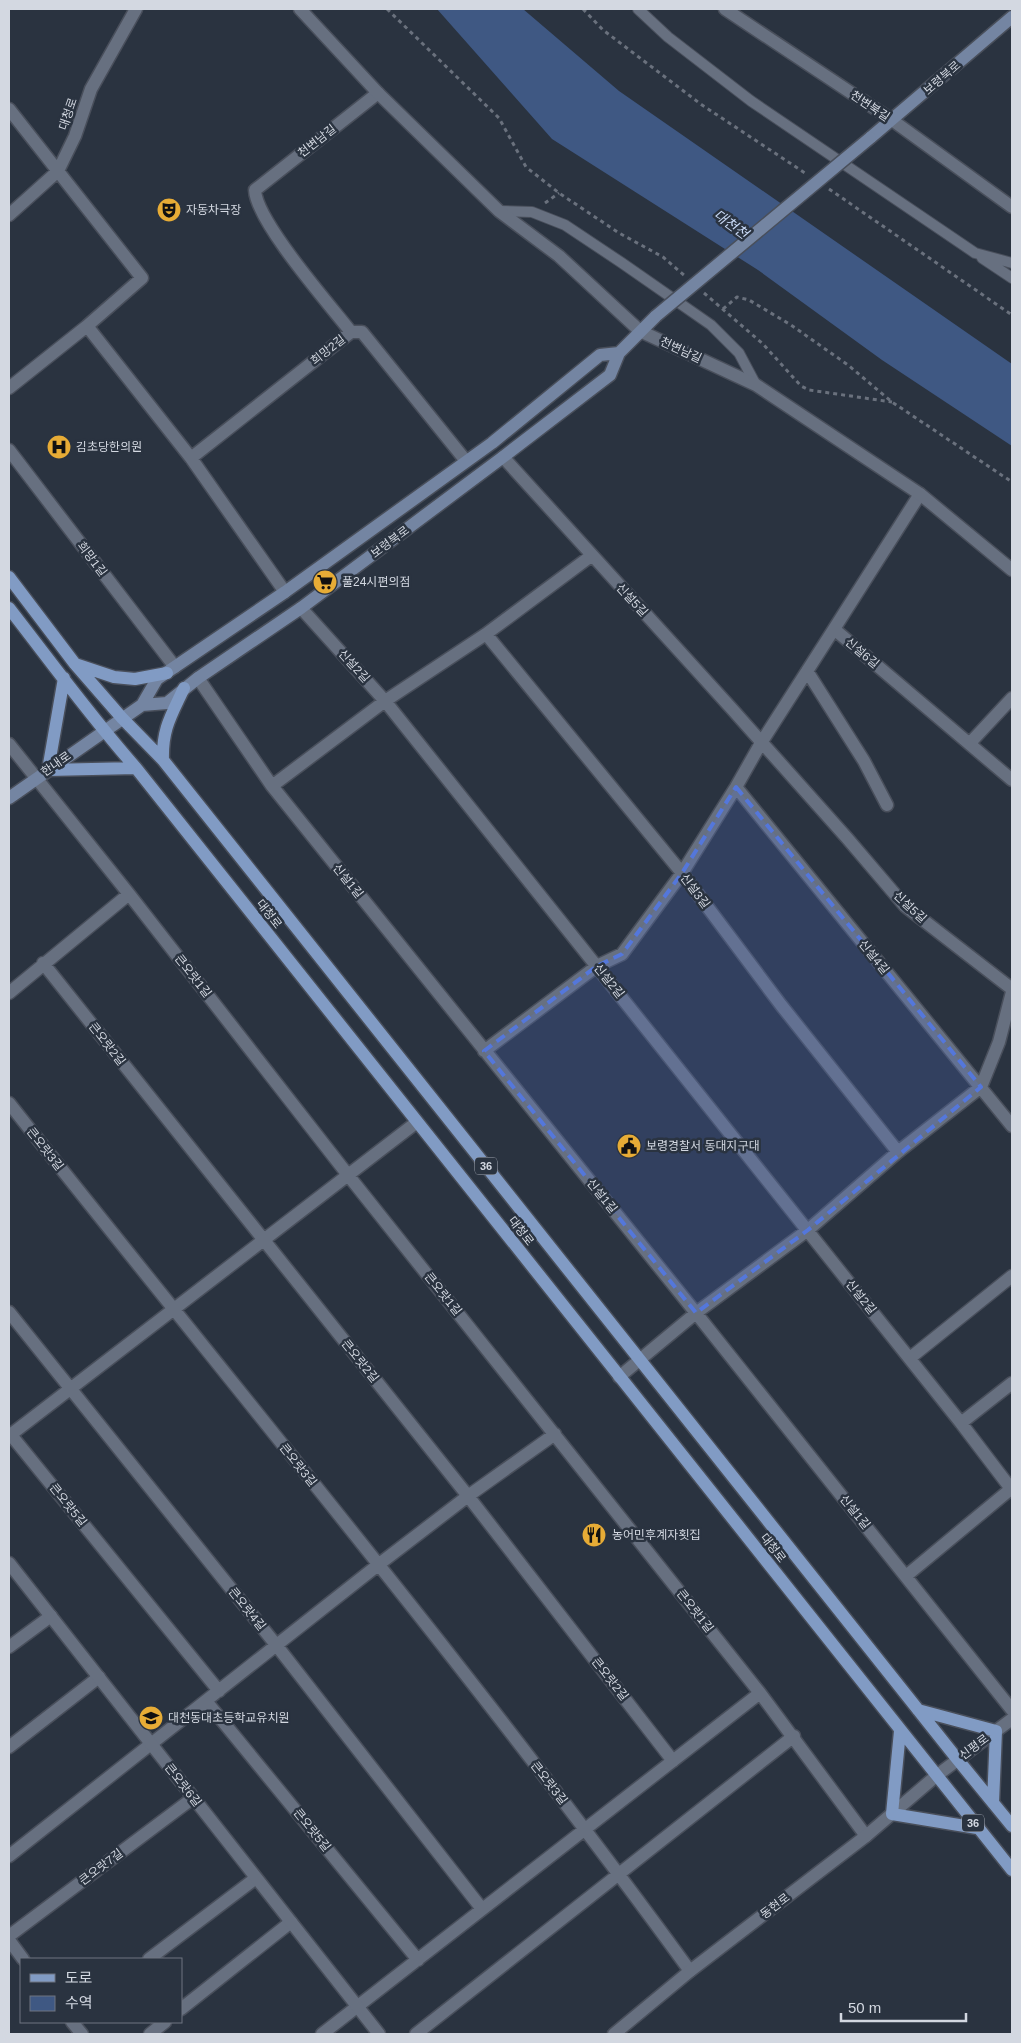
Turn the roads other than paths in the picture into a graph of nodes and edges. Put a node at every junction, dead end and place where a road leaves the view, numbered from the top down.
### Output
1 (136, 9) edge
2 (300, 9) edge
3 (638, 9) edge
4 (725, 9) edge
5 (1012, 17) edge
6 (378, 92) junction
7 (9, 109) edge
8 (892, 120) junction
9 (58, 171) junction
10 (1012, 207) edge
11 (499, 211) junction
12 (9, 215) edge
13 (975, 253) junction
14 (1012, 263) edge
15 (1012, 278) edge
16 (87, 326) junction
17 (640, 331) junction
18 (351, 332) junction
19 (619, 353) junction
20 (756, 385) junction
21 (9, 388) edge
22 (9, 450) edge
23 (191, 458) junction
24 (503, 458) junction
25 (466, 461) junction
26 (920, 494) junction
27 (591, 556) junction
28 (1012, 570) edge
29 (9, 577) edge
30 (285, 592) junction
31 (9, 608) edge
32 (301, 608) junction
33 (834, 629) junction
34 (486, 634) junction
35 (75, 664) junction
36 (171, 670) junction
37 (807, 671) junction
38 (64, 678) junction
39 (198, 678) junction
40 (184, 688) junction
41 (1012, 698) edge
42 (385, 701) junction
43 (142, 705) junction
44 (122, 718) junction
45 (103, 732) junction
46 (761, 743) junction
47 (970, 743) junction
48 (9, 744) edge
49 (163, 760) junction
50 (136, 768) junction
51 (48, 770) junction
52 (35, 778) junction
53 (1012, 780) edge
54 (272, 786) junction
55 (736, 787) junction
56 (9, 798) edge
57 (888, 805) dead end
58 (682, 873) junction
59 (129, 894) junction
60 (44, 963) junction
61 (597, 966) junction
62 (1012, 991) edge
63 (9, 993) edge
64 (484, 1051) junction
65 (981, 1088) junction
66 (9, 1103) edge
67 (417, 1122) junction
68 (1012, 1126) edge
69 (898, 1152) junction
70 (348, 1175) junction
71 (808, 1230) junction
72 (263, 1240) junction
73 (1012, 1276) edge
74 (173, 1310) junction
75 (9, 1312) edge
76 (696, 1313) junction
77 (910, 1358) junction
78 (640, 1360) junction
79 (619, 1377) junction
80 (1012, 1383) edge
81 (70, 1389) junction
82 (961, 1423) junction
83 (556, 1434) junction
84 (10, 1435) edge
85 (1012, 1489) edge
86 (468, 1496) junction
87 (9, 1563) edge
88 (378, 1565) junction
89 (906, 1576) junction
90 (51, 1616) junction
91 (277, 1646) junction
92 (9, 1647) edge
93 (99, 1677) junction
94 (219, 1691) junction
95 (760, 1693) junction
96 (206, 1701) junction
97 (918, 1710) junction
98 (1012, 1710) edge
99 (1012, 1719) edge
100 (900, 1730) junction
101 (996, 1731) junction
102 (794, 1736) junction
103 (152, 1745) junction
104 (9, 1747) edge
105 (958, 1760) junction
106 (673, 1761) junction
107 (936, 1776) junction
108 (193, 1798) junction
109 (993, 1803) junction
110 (892, 1814) junction
111 (1012, 1826) edge
112 (977, 1828) junction
113 (585, 1830) junction
114 (866, 1836) junction
115 (9, 1856) edge
116 (1012, 1870) edge
117 (620, 1874) junction
118 (256, 1878) junction
119 (482, 1909) junction
120 (291, 1922) junction
121 (9, 1936) edge
122 (9, 1940) edge
123 (23, 1958) edge
124 (150, 1958) edge
125 (418, 1960) junction
126 (690, 1971) junction
127 (357, 2007) junction
128 (182, 2008) edge
129 (73, 2023) edge
130 (164, 2023) edge
131 (82, 2034) edge
132 (150, 2034) edge
133 (322, 2034) edge
134 (378, 2034) edge
135 (416, 2034) edge
136 (614, 2034) edge

1 - 9 street, 대청로
2 - 6 street, 천변남길
3 - 13 lane
4 - 8 street, 천변북길
5 - 8 main road, 보령북로
6 - 11 street, 천변남길
6 - 18 street, 천변남길
7 - 9 street
8 - 10 street, 천변북길
8 - 17 main road, 보령북로, bridge
9 - 12 street, 대청로
9 - 16 street
11 - 17 street, 천변남길
11 - 20 lane
13 - 14 lane
13 - 15 lane
16 - 21 street
16 - 23 street
17 - 19 main road, 보령북로
17 - 20 street, 천변남길
18 - 23 street, 희망2길
18 - 25 street, 희망2길
19 - 24 main road, 보령북로
19 - 25 main road, 보령북로
20 - 26 street, 천변남길
22 - 36 street, 희망1길
23 - 30 street
24 - 27 street, 신설5길
24 - 32 main road, 보령북로
25 - 30 main road, 보령북로
26 - 28 street, 천변남길
26 - 33 street, 신설6길
27 - 34 street
27 - 46 street, 신설5길
29 - 35 main road, 대청로 / 36
30 - 36 main road, 보령북로
31 - 38 main road, 대청로 / 36
32 - 39 main road, 보령북로
32 - 42 street, 신설2길
33 - 37 street
33 - 47 street, 신설6길
34 - 42 street
34 - 58 street, 신설3길
35 - 36 main road
35 - 44 main road, 대청로 / 36
36 - 43 main road, 보령북로
37 - 46 street
37 - 57 street
38 - 45 main road, 대청로 / 36
38 - 51 main road
39 - 40 main road, 보령북로
39 - 54 street, 신설1길
40 - 43 main road, 보령북로
40 - 49 main road
41 - 47 street
42 - 54 street
42 - 61 street, 신설2길
43 - 44 main road, 보령북로
44 - 45 main road, 보령북로
44 - 49 main road, 대청로 / 36
45 - 50 main road, 대청로 / 36
45 - 51 main road, 한내로
46 - 55 street
46 - 62 street, 신설5길
47 - 53 street, 신설6길
48 - 52 street, 큰오랏1길
49 - 78 main road, 대청로 / 36
50 - 51 main road
50 - 67 main road, 대청로 / 36
51 - 52 main road, 한내로
52 - 56 main road, 한내로
52 - 59 street, 큰오랏1길
54 - 64 street, 신설1길
55 - 58 street
55 - 65 street, 신설4길
58 - 61 street
58 - 69 street, 신설3길
59 - 60 street
59 - 70 street, 큰오랏1길
60 - 63 street
60 - 72 street, 큰오랏2길
61 - 64 street
61 - 71 street, 신설2길
62 - 65 street
64 - 76 street, 신설1길
65 - 68 street, 신설4길
65 - 69 street
66 - 74 street, 큰오랏3길
67 - 70 street
67 - 79 main road, 대청로 / 36
69 - 71 street
70 - 72 street
70 - 83 street, 큰오랏1길
71 - 76 street
71 - 77 street, 신설2길
72 - 74 street
72 - 86 street, 큰오랏2길
73 - 77 street
74 - 81 street
74 - 88 street, 큰오랏3길
75 - 81 street, 큰오랏4길
76 - 78 street
76 - 89 street, 신설1길
77 - 82 street, 신설2길
78 - 79 street
78 - 97 main road, 대청로 / 36
79 - 100 main road, 대청로 / 36
80 - 82 street
81 - 84 street
81 - 91 street, 큰오랏4길
82 - 85 street, 신설2길
83 - 86 street
83 - 95 street, 큰오랏1길
84 - 94 street, 큰오랏5길
85 - 89 street
86 - 88 street
86 - 106 street, 큰오랏2길
87 - 90 street, 큰오랏6길
88 - 91 street
88 - 113 street, 큰오랏3길
89 - 98 street, 신설1길
90 - 92 street
90 - 93 street, 큰오랏6길
91 - 94 street
91 - 119 street, 큰오랏4길
93 - 103 street, 큰오랏6길
93 - 104 street
94 - 96 street
95 - 102 street, 큰오랏1길
95 - 106 street
96 - 103 street
96 - 125 street, 큰오랏5길
97 - 101 main road
97 - 105 main road, 대청로 / 36
99 - 101 street, 신평로
100 - 107 main road, 대청로 / 36
100 - 110 main road
101 - 105 street, 신평로
101 - 109 main road
102 - 114 street, 큰오랏1길
102 - 117 street
103 - 108 street, 큰오랏6길
103 - 115 street
105 - 107 street, 신평로
105 - 109 main road, 대청로 / 36
106 - 113 street
107 - 110 street, 동현로
107 - 112 main road, 대청로 / 36
108 - 118 street, 큰오랏6길
108 - 121 street, 큰오랏7길
109 - 111 main road, 대청로 / 36
110 - 112 main road
110 - 114 street, 동현로
112 - 116 main road, 대청로 / 36
113 - 117 street, 큰오랏3길
113 - 119 street
114 - 126 street, 동현로
117 - 126 street, 큰오랏3길
117 - 135 street
118 - 120 street, 큰오랏6길
118 - 124 street
119 - 125 street
120 - 127 street, 큰오랏6길
120 - 128 street
122 - 123 street
125 - 127 street
126 - 136 street, 동현로
127 - 133 street
127 - 134 street, 큰오랏6길
129 - 131 street
130 - 132 street

